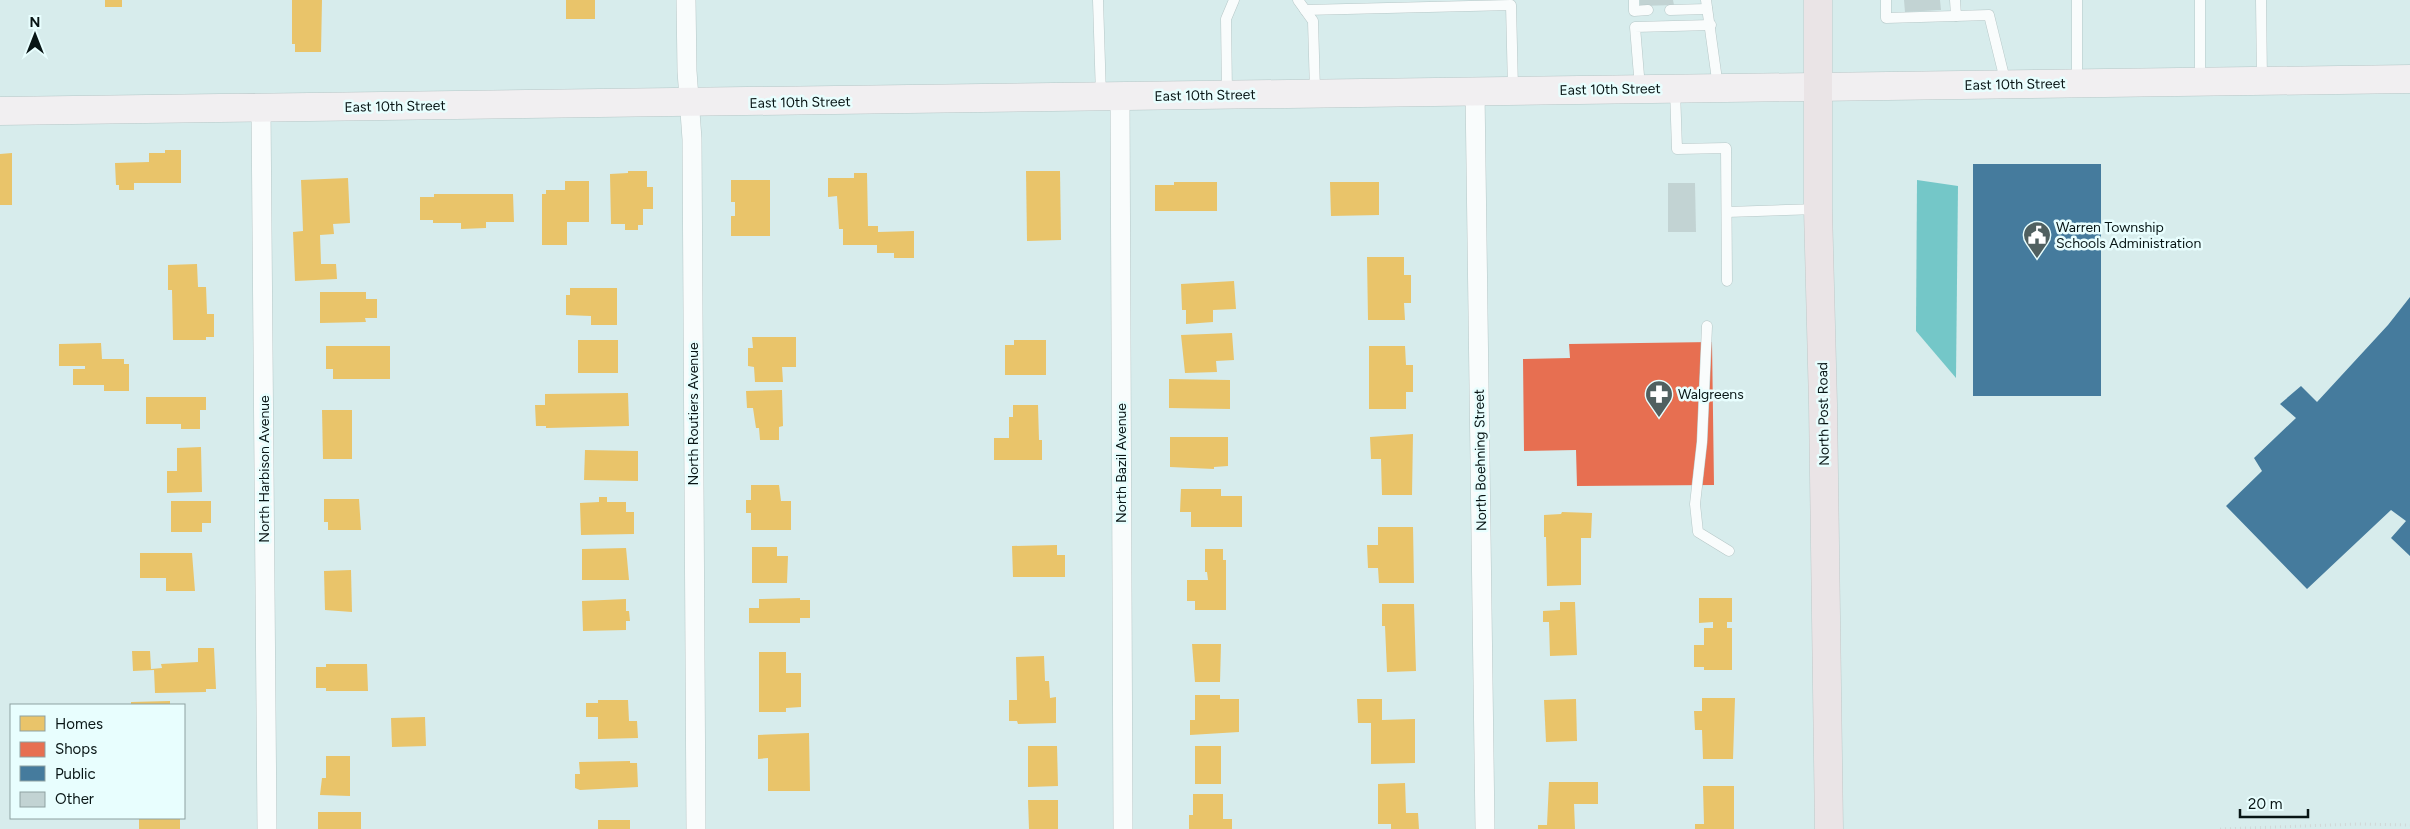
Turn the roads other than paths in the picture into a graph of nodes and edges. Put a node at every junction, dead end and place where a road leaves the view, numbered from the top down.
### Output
1 (686, 0) edge
2 (1098, 0) edge
3 (1234, 0) edge
4 (1298, 0) edge
5 (1634, 0) edge
6 (1818, 0) edge
7 (1886, 0) edge
8 (1955, 0) edge
9 (2077, 0) edge
10 (2200, 0) edge
11 (2261, 0) edge
12 (1706, 5) edge
13 (1305, 10) junction
14 (1648, 10) dead end
15 (1670, 10) dead end
16 (1634, 11) junction
17 (1956, 16) junction
18 (1711, 25) junction
19 (1635, 27) junction
20 (2410, 79) edge
21 (2262, 81) junction
22 (2200, 82) junction
23 (2076, 83) junction
24 (2006, 84) junction
25 (1818, 87) junction
26 (1674, 88) junction
27 (1718, 88) junction
28 (1640, 89) junction
29 (1513, 90) junction
30 (1475, 91) junction
31 (1315, 93) junction
32 (1227, 94) junction
33 (1110, 97) junction
34 (688, 103) junction
35 (261, 108) junction
36 (0, 112) edge
37 (1818, 209) junction
38 (1727, 212) junction
39 (1728, 281) dead end
40 (1707, 326) dead end
41 (1729, 551) dead end
42 (267, 829) edge
43 (696, 829) edge
44 (1123, 829) edge
45 (1485, 829) edge
46 (1829, 829) edge

1 - 34 street, North Routiers Avenue
2 - 33 lane
3 - 32 lane
4 - 13 lane
5 - 16 lane
6 - 25 main road, North Post Road
7 - 17 lane
8 - 17 lane
9 - 23 lane
10 - 22 lane
11 - 21 lane
12 - 15 lane
12 - 18 lane
13 - 29 lane
13 - 31 lane
14 - 16 lane
16 - 19 lane
17 - 24 lane
18 - 19 lane
18 - 27 lane
19 - 28 lane
20 - 21 main road, East 10th Street
21 - 22 main road, East 10th Street
22 - 23 main road, East 10th Street
23 - 24 main road, East 10th Street
24 - 25 main road, East 10th Street
25 - 27 main road, East 10th Street
25 - 37 main road, North Post Road
26 - 27 main road, East 10th Street
26 - 28 main road, East 10th Street
26 - 38 lane
28 - 29 main road, East 10th Street
29 - 30 main road, East 10th Street
30 - 31 main road, East 10th Street
30 - 45 street, North Boehning Street
31 - 32 main road, East 10th Street
32 - 33 main road, East 10th Street
33 - 34 main road, East 10th Street
33 - 44 street, North Bazil Avenue
34 - 35 main road, East 10th Street
34 - 43 street, North Routiers Avenue
35 - 36 main road, East 10th Street
35 - 42 street, North Harbison Avenue
37 - 38 lane
37 - 46 main road, North Post Road
38 - 39 lane
40 - 41 lane

